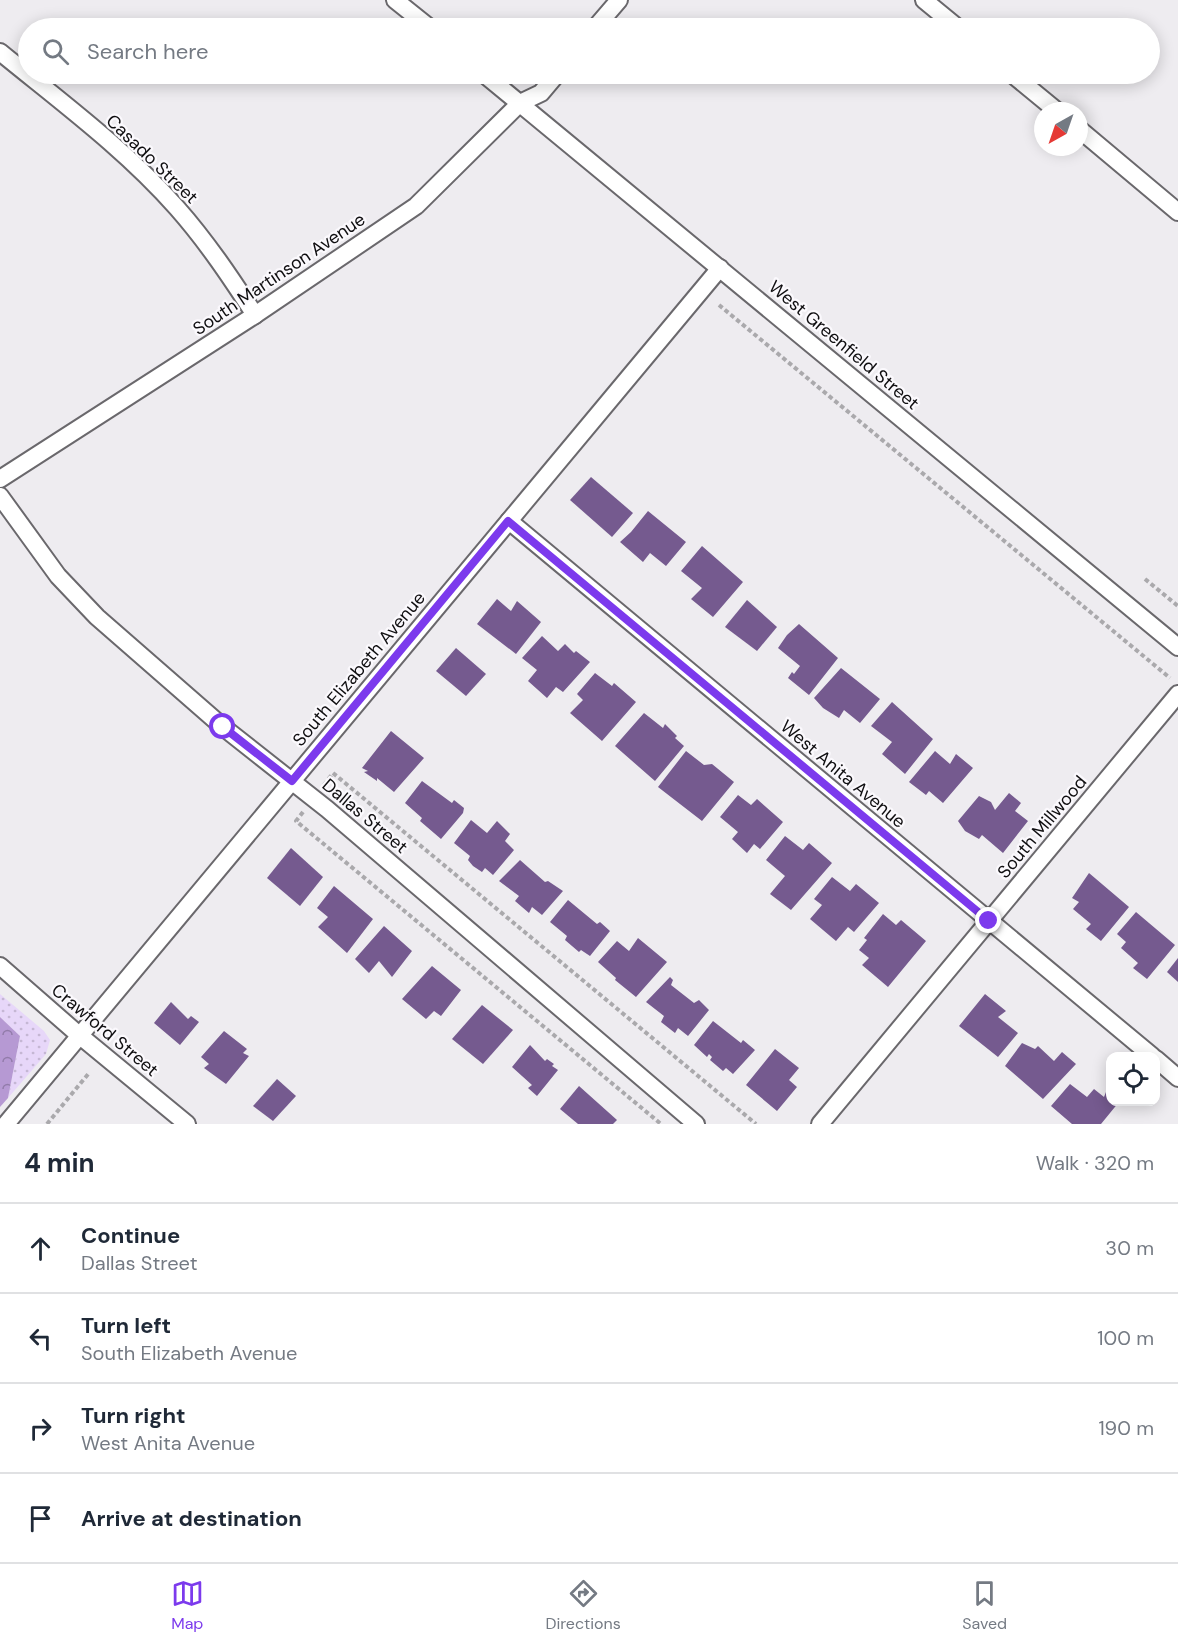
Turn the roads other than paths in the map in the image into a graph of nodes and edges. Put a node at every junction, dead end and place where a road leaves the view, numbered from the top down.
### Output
1 (395, 0) edge
2 (619, 0) edge
3 (935, 3) edge
4 (418, 18) edge
5 (604, 18) edge
6 (949, 18) edge
7 (0, 52) edge
8 (18, 67) edge
9 (39, 84) edge
10 (496, 84) edge
11 (549, 84) edge
12 (1024, 84) edge
13 (1046, 102) edge
14 (520, 103) junction
15 (1088, 137) edge
16 (1178, 212) edge
17 (720, 268) junction
18 (255, 315) junction
19 (0, 479) edge
20 (0, 496) edge
21 (508, 521) junction
22 (1178, 647) edge
23 (1178, 694) edge
24 (292, 781) junction
25 (989, 921) junction
26 (0, 966) edge
27 (79, 1035) junction
28 (1147, 1052) edge
29 (1160, 1063) edge
30 (1178, 1078) edge
31 (6, 1124) edge
32 (187, 1124) edge
33 (696, 1124) edge
34 (820, 1124) edge

1 - 4 street
2 - 5 street
3 - 6 street
7 - 8 street, Casado Street
9 - 18 street, Casado Street
10 - 14 street, West Greenfield Street
11 - 14 street, South Martinson Avenue
12 - 13 street
14 - 17 street, West Greenfield Street
14 - 18 street, South Martinson Avenue
15 - 16 street
17 - 21 street, South Elizabeth Avenue
17 - 22 street, West Greenfield Street
18 - 19 street, South Martinson Avenue
20 - 24 street, Dallas Street
21 - 24 street, South Elizabeth Avenue
21 - 25 street, West Anita Avenue
23 - 25 street, South Millwood
24 - 27 street, South Elizabeth Avenue
24 - 33 street, Dallas Street
25 - 28 street, West Anita Avenue
25 - 34 street, South Millwood
26 - 27 street, Crawford Street
27 - 31 street, South Elizabeth Avenue
27 - 32 street, Crawford Street
29 - 30 street, West Anita Avenue

